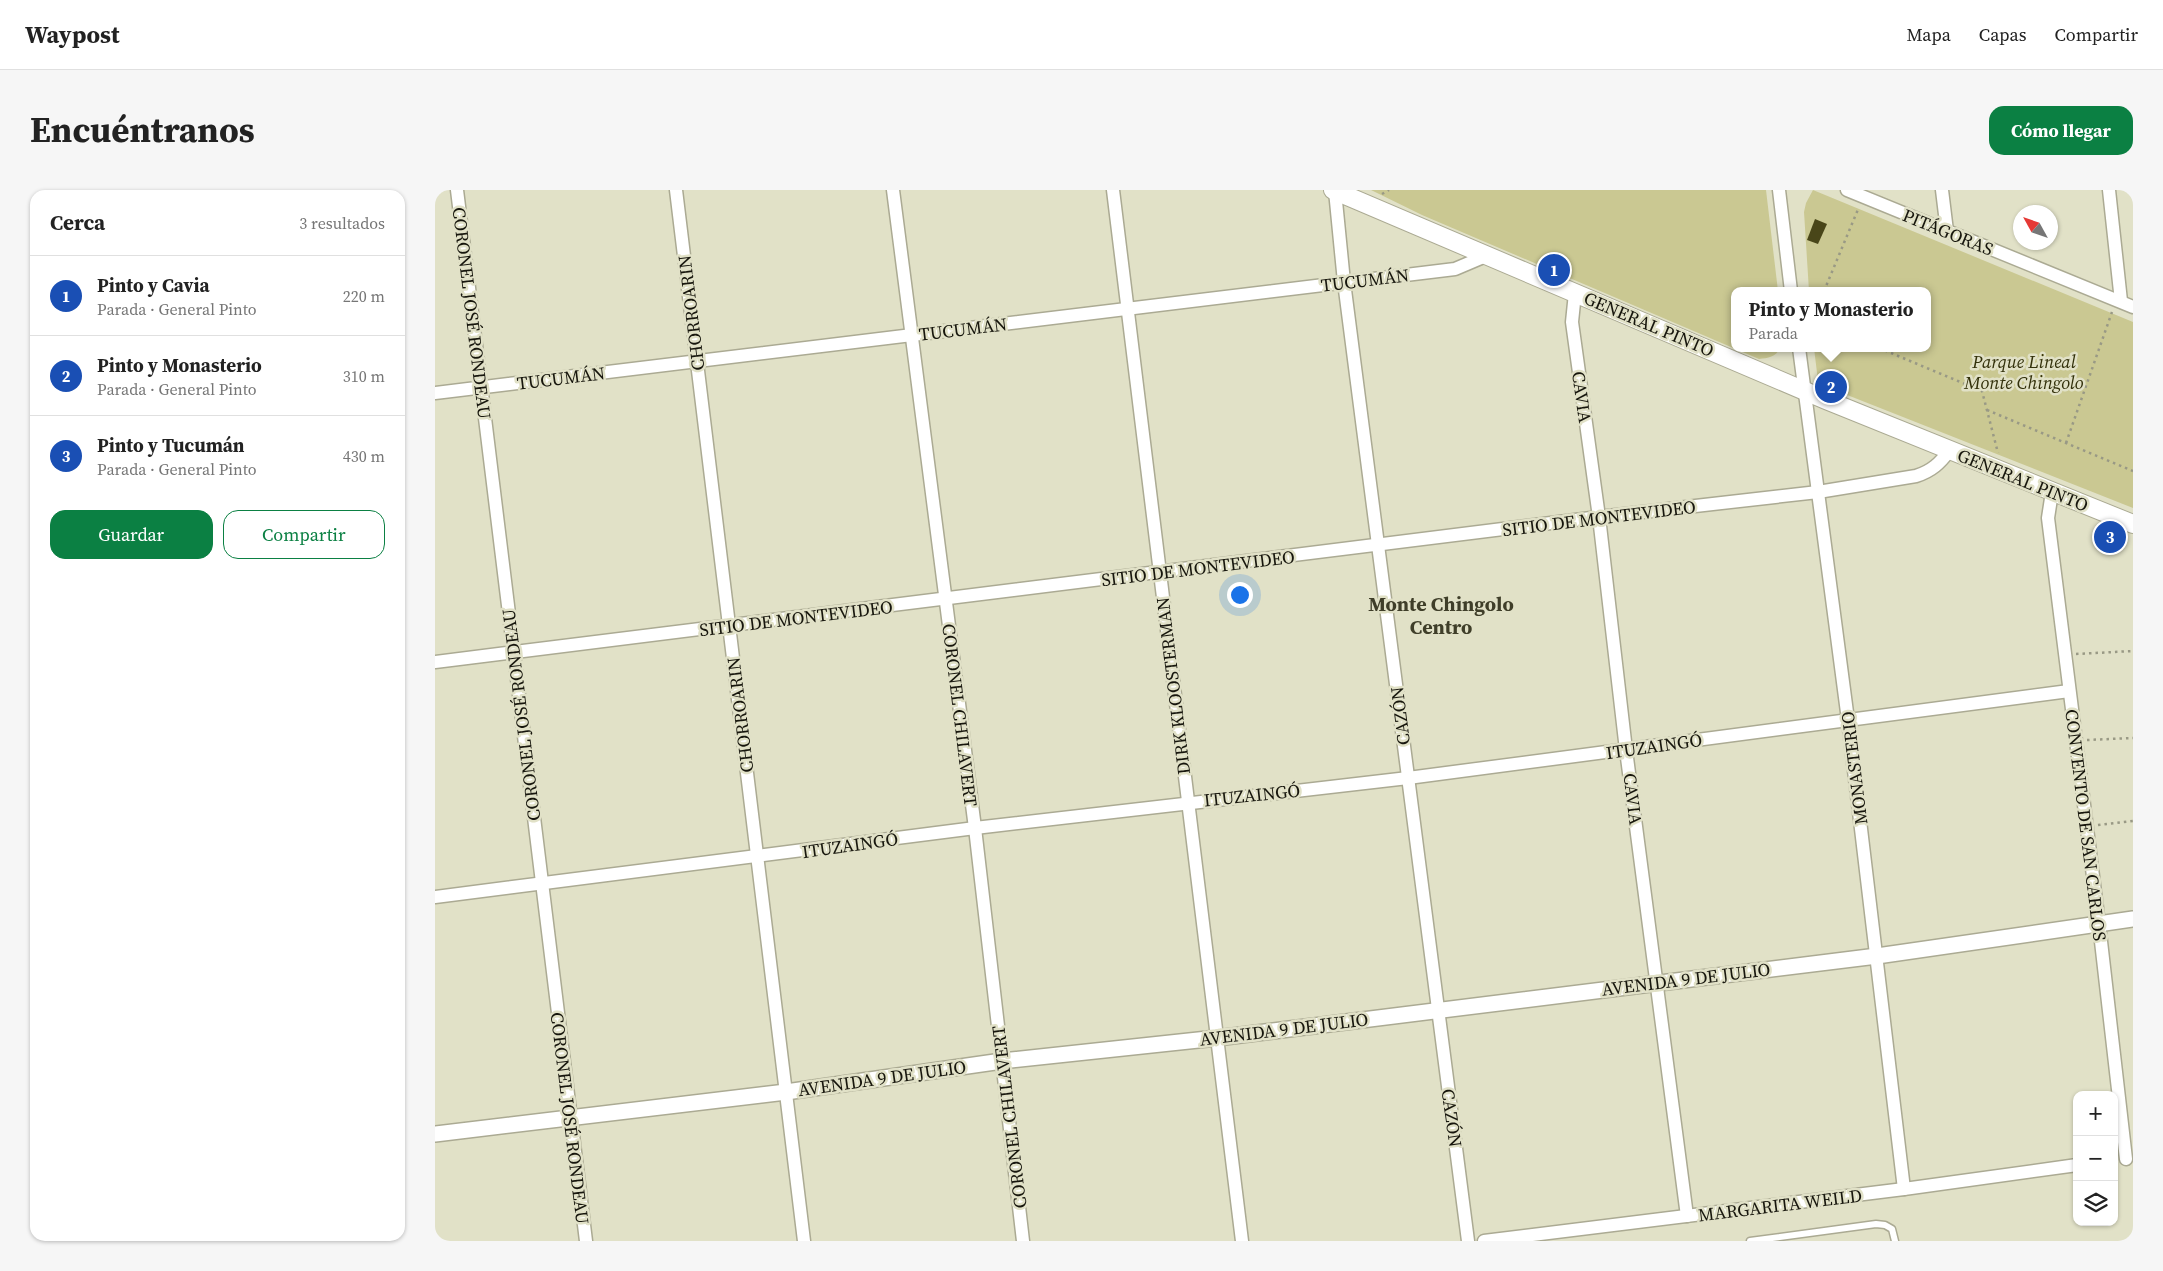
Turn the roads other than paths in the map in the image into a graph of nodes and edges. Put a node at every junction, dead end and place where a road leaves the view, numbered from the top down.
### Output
1 (457, 190) edge
2 (676, 190) edge
3 (893, 190) edge
4 (1113, 190) edge
5 (1334, 190) edge
6 (1779, 190) edge
7 (1847, 190) edge
8 (1942, 190) edge
9 (2109, 190) edge
10 (1947, 231) junction
11 (1488, 255) junction
12 (1344, 282) junction
13 (1791, 287) edge
14 (1575, 292) junction
15 (2122, 306) edge
16 (1127, 309) junction
17 (913, 335) junction
18 (1800, 352) edge
19 (696, 362) junction
20 (482, 387) junction
21 (1806, 391) junction
22 (435, 393) edge
23 (1950, 450) junction
24 (1818, 492) junction
25 (2052, 492) junction
26 (1599, 517) junction
27 (2133, 524) edge
28 (1379, 545) junction
29 (1159, 573) junction
30 (945, 599) junction
31 (729, 626) junction
32 (514, 652) junction
33 (435, 662) edge
34 (2069, 691) junction
35 (1848, 720) junction
36 (1626, 750) junction
37 (1408, 778) junction
38 (1187, 803) junction
39 (975, 828) junction
40 (757, 857) junction
41 (541, 884) junction
42 (435, 897) edge
43 (2133, 919) edge
44 (2099, 924) junction
45 (1877, 956) junction
46 (1656, 982) junction
47 (1437, 1009) junction
48 (1217, 1038) junction
49 (1002, 1062) junction
50 (786, 1092) junction
51 (570, 1116) junction
52 (435, 1134) edge
53 (2124, 1159) edge
54 (2073, 1166) edge
55 (1904, 1189) junction
56 (1687, 1216) junction
57 (586, 1241) edge
58 (804, 1241) edge
59 (1023, 1241) edge
60 (1242, 1241) edge
61 (1469, 1241) edge
62 (1484, 1241) edge
63 (1751, 1241) edge
64 (1895, 1241) edge

1 - 20 street, CORONEL JOSÉ RONDEAU
2 - 19 street, CHORROARIN
3 - 17 street, CORONEL CHILAVERT
4 - 16 street, DIRK KLOOSTERMAN
5 - 11 main road, GENERAL PINTO
5 - 12 street, CAZÓN
6 - 13 street
7 - 10 street, PITÁGORAS
8 - 10 street
9 - 15 street
10 - 15 street, PITÁGORAS
11 - 12 street, TUCUMÁN
11 - 14 main road, GENERAL PINTO
12 - 16 street, TUCUMÁN
12 - 28 street, CAZÓN
14 - 21 main road, GENERAL PINTO
14 - 26 street, CAVIA
16 - 17 street, TUCUMÁN
16 - 29 street, DIRK KLOOSTERMAN
17 - 19 street, TUCUMÁN
17 - 30 street, CORONEL CHILAVERT
18 - 21 street, MONASTERIO
19 - 20 street, TUCUMÁN
19 - 31 street, CHORROARIN
20 - 22 street, TUCUMÁN
20 - 32 street, CORONEL JOSÉ RONDEAU
21 - 23 main road, GENERAL PINTO
21 - 24 street, MONASTERIO
23 - 24 street, SITIO DE MONTEVIDEO
23 - 25 main road, GENERAL PINTO
24 - 26 street, SITIO DE MONTEVIDEO
24 - 35 street, MONASTERIO
25 - 27 main road, GENERAL PINTO
25 - 34 street, CONVENTO DE SAN CARLOS
26 - 28 street, SITIO DE MONTEVIDEO
26 - 36 street, CAVIA
28 - 29 street, SITIO DE MONTEVIDEO
28 - 37 street, CAZÓN
29 - 30 street, SITIO DE MONTEVIDEO
29 - 38 street, DIRK KLOOSTERMAN
30 - 31 street, SITIO DE MONTEVIDEO
30 - 39 street, CORONEL CHILAVERT
31 - 32 street, SITIO DE MONTEVIDEO
31 - 40 street, CHORROARIN
32 - 33 street, SITIO DE MONTEVIDEO
32 - 41 street, CORONEL JOSÉ RONDEAU
34 - 35 street, ITUZAINGÓ
34 - 44 street, CONVENTO DE SAN CARLOS
35 - 36 street, ITUZAINGÓ
35 - 45 street, MONASTERIO
36 - 37 street, ITUZAINGÓ
36 - 46 street, CAVIA
37 - 38 street, ITUZAINGÓ
37 - 47 street, CAZÓN
38 - 39 street, ITUZAINGÓ
38 - 48 street, DIRK KLOOSTERMAN
39 - 40 street, ITUZAINGÓ
39 - 49 street, CORONEL CHILAVERT
40 - 41 street, ITUZAINGÓ
40 - 50 street, CHORROARIN
41 - 42 street, ITUZAINGÓ
41 - 51 street, CORONEL JOSÉ RONDEAU
43 - 44 street, AVENIDA 9 DE JULIO
44 - 45 street, AVENIDA 9 DE JULIO
44 - 53 street, CONVENTO DE SAN CARLOS
45 - 46 street, AVENIDA 9 DE JULIO
45 - 55 street, MONASTERIO
46 - 47 street, AVENIDA 9 DE JULIO
46 - 56 street, CAVIA
47 - 48 street, AVENIDA 9 DE JULIO
47 - 61 street, CAZÓN
48 - 49 street, AVENIDA 9 DE JULIO
48 - 60 street, DIRK KLOOSTERMAN
49 - 50 street, AVENIDA 9 DE JULIO
49 - 59 street, CORONEL CHILAVERT
50 - 51 street, AVENIDA 9 DE JULIO
50 - 58 street, CHORROARIN
51 - 52 street, AVENIDA 9 DE JULIO
51 - 57 street, CORONEL JOSÉ RONDEAU
54 - 55 street, MARGARITA WEILD
55 - 56 street, MARGARITA WEILD
56 - 62 street, MARGARITA WEILD
63 - 64 lane

